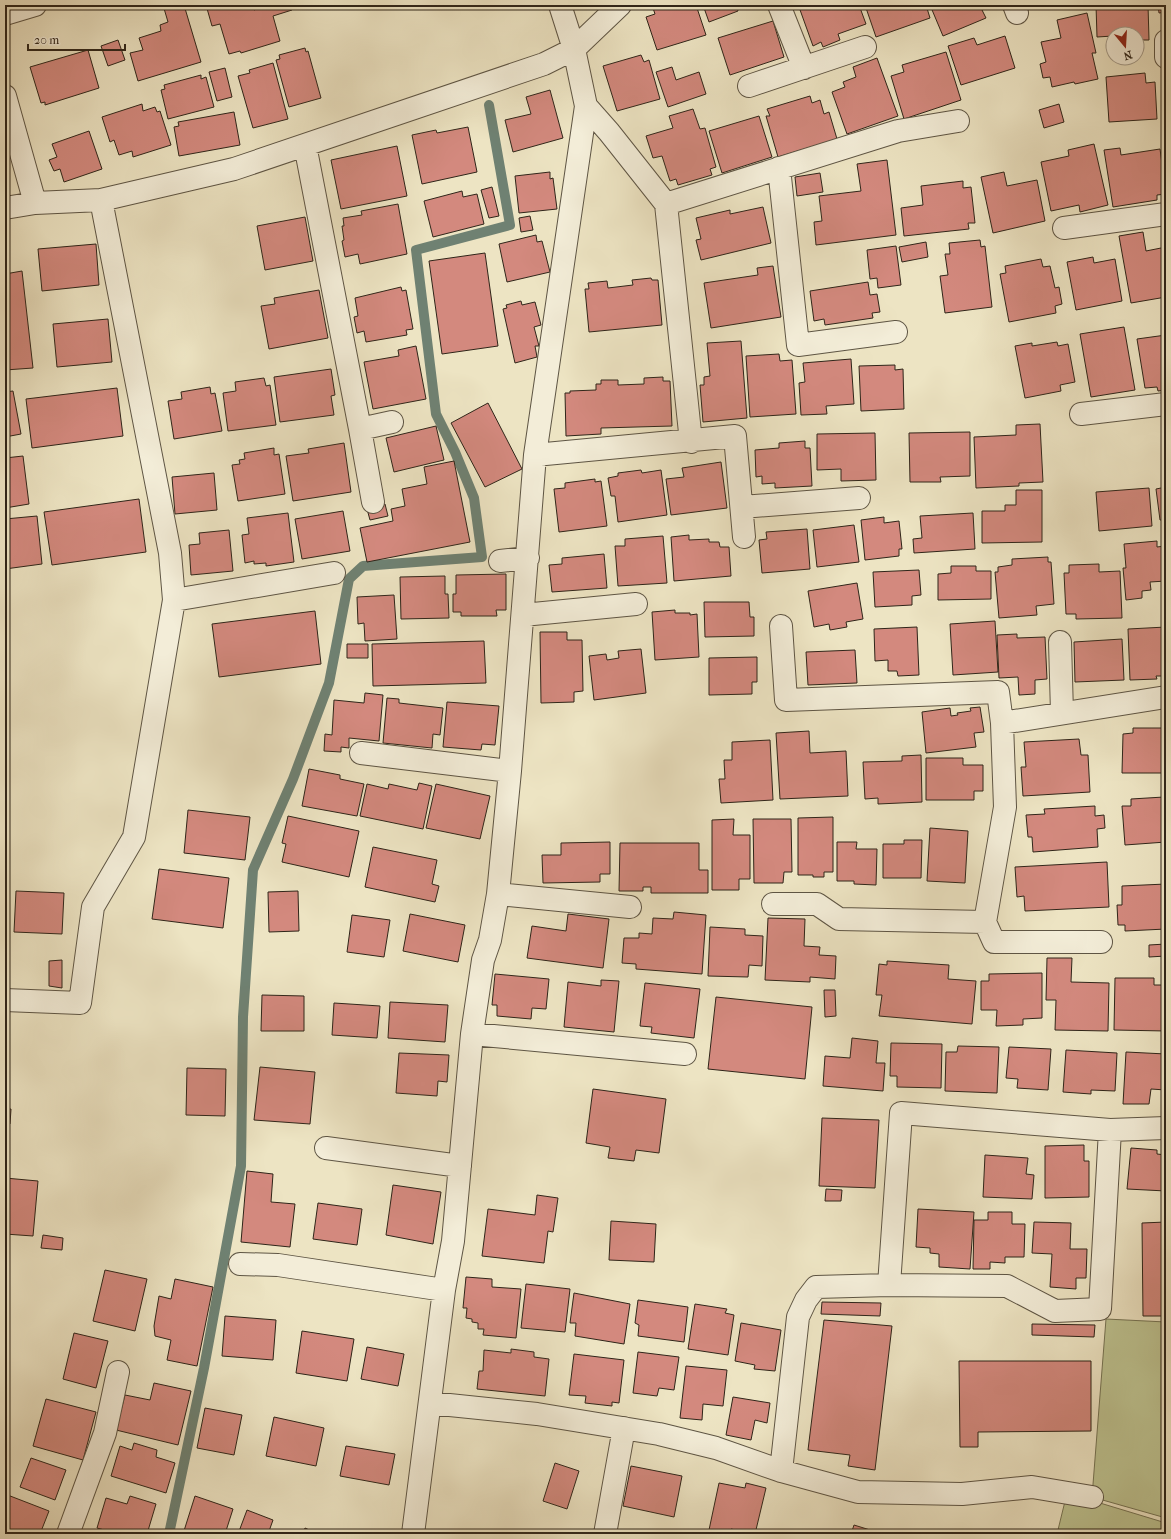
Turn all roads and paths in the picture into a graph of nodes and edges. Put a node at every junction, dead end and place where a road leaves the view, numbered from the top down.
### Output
1 (35, 5) edge
2 (560, 5) edge
3 (620, 5) edge
4 (779, 5) edge
5 (5, 14) edge
6 (1166, 41) edge
7 (865, 47) dead end
8 (574, 49) junction
9 (1166, 57) edge
10 (804, 68) junction
11 (749, 86) dead end
12 (5, 96) edge
13 (586, 106) junction
14 (958, 121) dead end
15 (305, 145) junction
16 (779, 168) junction
17 (101, 200) junction
18 (35, 203) junction
19 (666, 204) junction
20 (5, 208) edge
21 (1166, 214) edge
22 (1064, 228) dead end
23 (896, 332) dead end
24 (1166, 404) edge
25 (1081, 414) dead end
26 (392, 422) dead end
27 (360, 428) junction
28 (691, 442) junction
29 (535, 455) junction
30 (859, 498) dead end
31 (373, 502) dead end
32 (742, 507) junction
33 (744, 537) dead end
34 (528, 558) junction
35 (500, 561) dead end
36 (334, 573) dead end
37 (174, 600) junction
38 (636, 604) dead end
39 (523, 615) junction
40 (781, 626) dead end
41 (1060, 642) dead end
42 (1166, 697) edge
43 (1062, 713) junction
44 (1002, 722) junction
45 (361, 753) dead end
46 (510, 772) junction
47 (498, 894) junction
48 (774, 904) dead end
49 (630, 907) dead end
50 (985, 922) junction
51 (1101, 942) dead end
52 (5, 1000) edge
53 (472, 1034) junction
54 (685, 1054) dead end
55 (1166, 1128) edge
56 (1110, 1130) junction
57 (326, 1148) dead end
58 (460, 1166) junction
59 (240, 1264) dead end
60 (889, 1285) junction
61 (444, 1290) junction
62 (118, 1372) dead end
63 (430, 1403) junction
64 (624, 1428) junction
65 (781, 1470) junction
66 (1092, 1497) dead end
67 (68, 1534) edge
68 (413, 1534) edge
69 (605, 1534) edge

1 - 5 street
2 - 8 street
3 - 8 street
4 - 10 street
6 - 9 street
7 - 10 street
8 - 13 street
8 - 15 street
10 - 11 street
12 - 18 street
13 - 19 street
13 - 29 street
14 - 16 street
15 - 17 street
15 - 27 street
16 - 19 street
16 - 23 street
17 - 18 street
17 - 37 street
18 - 20 street
19 - 28 street
21 - 22 street
24 - 25 street
26 - 27 street
27 - 31 street
28 - 29 street
28 - 32 street
29 - 34 street
30 - 32 street
32 - 33 street
34 - 35 street
34 - 39 street
36 - 37 street
37 - 52 street
38 - 39 street
39 - 46 street
40 - 44 street
41 - 43 street
42 - 43 street
43 - 44 street
44 - 50 street
45 - 46 street
46 - 47 street
47 - 49 street
47 - 53 street
48 - 50 street
50 - 51 street
53 - 54 street
53 - 58 street
55 - 56 street
56 - 60 street
56 - 60 street
57 - 58 street
58 - 61 street
59 - 61 street
60 - 65 street
61 - 63 street
62 - 67 street
63 - 64 street
63 - 68 street
64 - 65 street
64 - 69 street
65 - 66 street

